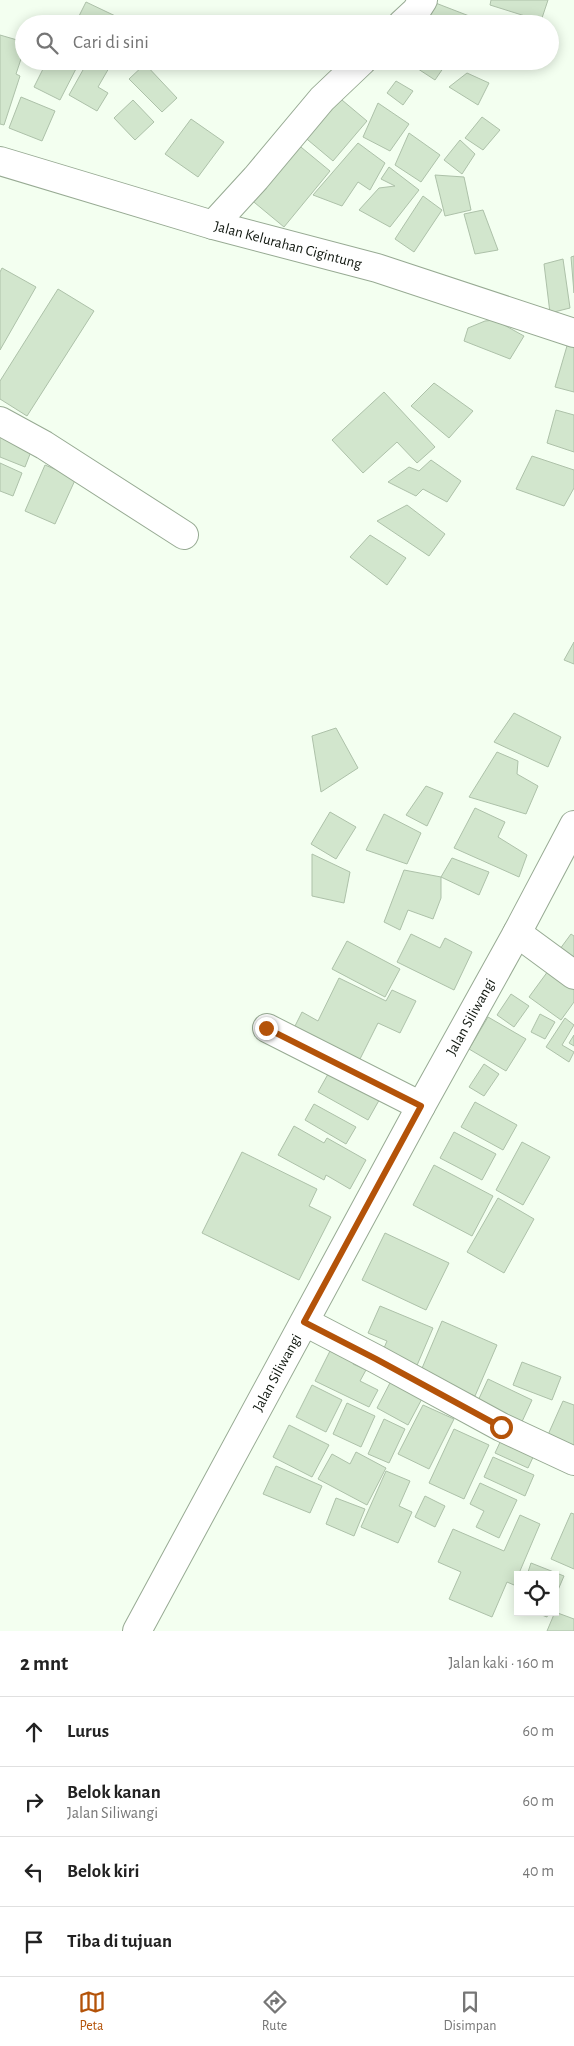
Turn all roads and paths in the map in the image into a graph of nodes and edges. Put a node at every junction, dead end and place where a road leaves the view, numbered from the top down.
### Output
1 (423, 0) edge
2 (412, 15) edge
3 (353, 70) edge
4 (0, 161) edge
5 (213, 225) junction
6 (574, 333) edge
7 (0, 421) edge
8 (184, 535) dead end
9 (574, 824) edge
10 (517, 933) junction
11 (574, 975) edge
12 (266, 1028) dead end
13 (421, 1106) junction
14 (304, 1322) junction
15 (574, 1462) edge
16 (137, 1631) edge

1 - 2 street
3 - 5 street
4 - 5 street, Jalan Kelurahan Cigintung
5 - 6 street, Jalan Kelurahan Cigintung
7 - 8 street
9 - 10 street, Jalan Siliwangi
10 - 11 street
10 - 13 street, Jalan Siliwangi
12 - 13 street
13 - 14 street, Jalan Siliwangi
14 - 15 street
14 - 16 street, Jalan Siliwangi

